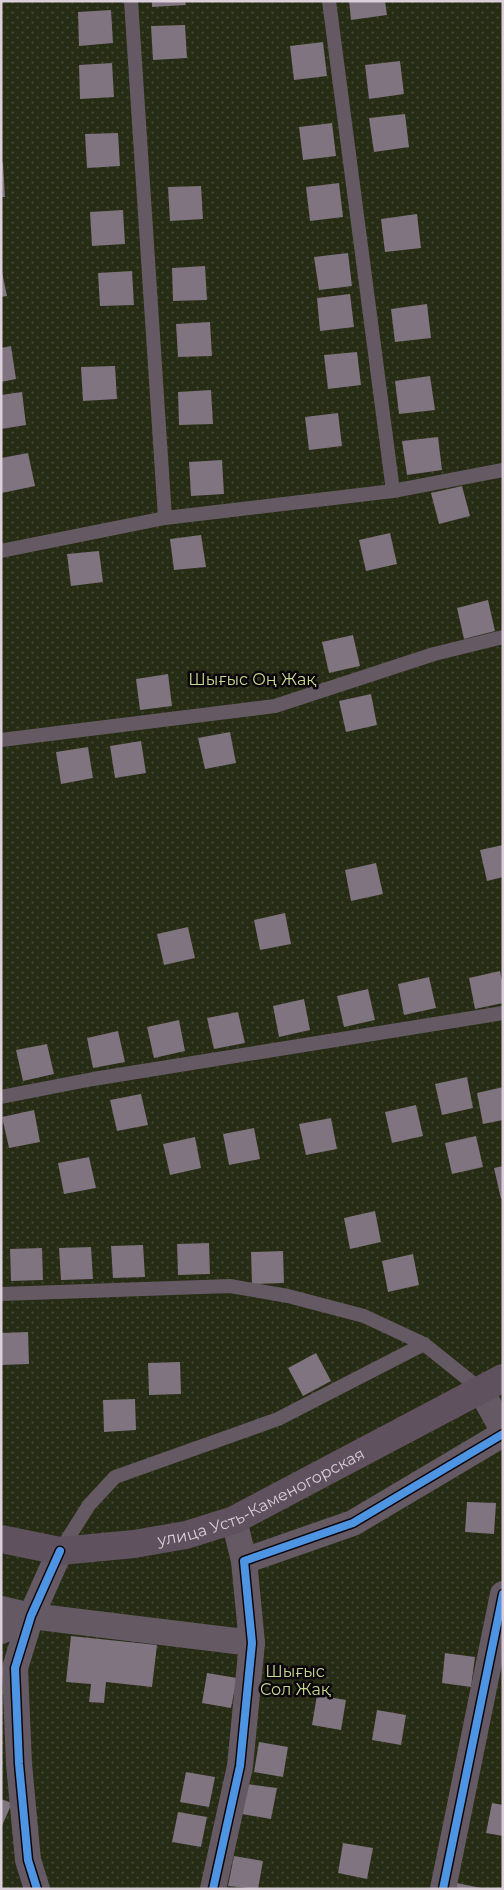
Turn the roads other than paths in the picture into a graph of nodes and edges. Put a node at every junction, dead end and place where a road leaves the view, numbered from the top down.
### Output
1 (131, 1) edge
2 (329, 1) edge
3 (503, 470) edge
4 (393, 491) junction
5 (165, 518) junction
6 (1, 551) edge
7 (503, 637) edge
8 (1, 740) edge
9 (503, 1013) edge
10 (1, 1096) edge
11 (1, 1294) edge
12 (424, 1344) junction
13 (492, 1383) edge
14 (503, 1430) edge
15 (503, 1434) edge
16 (234, 1520) junction
17 (1, 1539) edge
18 (60, 1551) junction
19 (244, 1562) junction
20 (503, 1594) edge
21 (1, 1609) edge
22 (31, 1616) junction
23 (1, 1631) edge
24 (252, 1642) junction
25 (37, 1889) edge
26 (213, 1889) edge
27 (443, 1889) edge

1 - 5 lane
2 - 4 lane
3 - 4 lane
4 - 5 lane
5 - 6 lane
7 - 8 lane
9 - 10 lane
11 - 12 lane
12 - 13 lane
12 - 18 lane
13 - 14 street
13 - 16 street, улица Усть-Каменогорская
15 - 19 street
16 - 18 street, улица Усть-Каменогорская
16 - 19 street
17 - 18 street, улица Усть-Каменогорская
18 - 22 street
19 - 24 street
20 - 27 street
21 - 22 street
22 - 23 street
22 - 24 street
22 - 25 street
24 - 26 street

